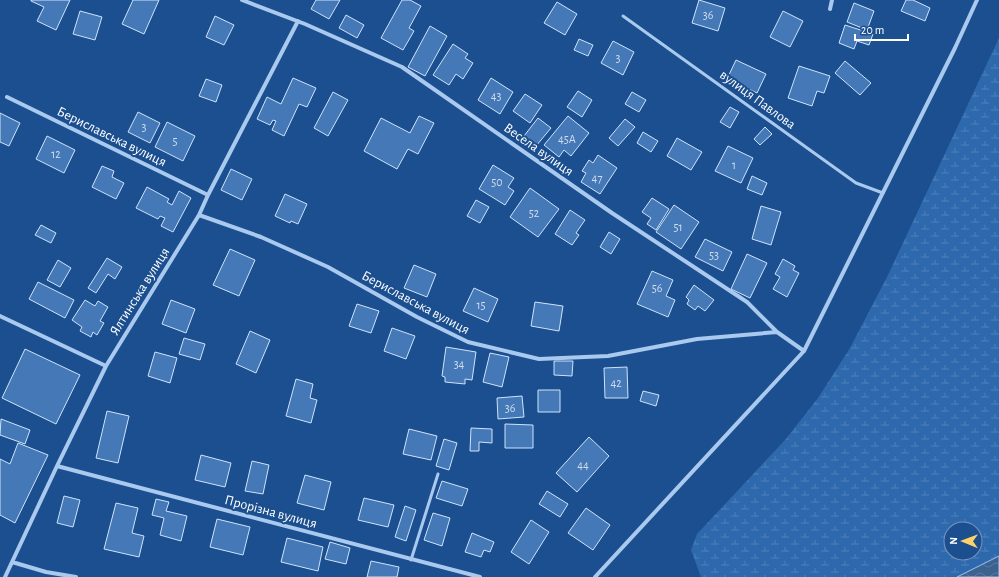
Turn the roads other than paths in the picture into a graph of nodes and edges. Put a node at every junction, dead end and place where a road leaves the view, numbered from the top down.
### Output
1 (242, 0) edge
2 (832, 0) edge
3 (977, 0) edge
4 (830, 9) dead end
5 (623, 16) dead end
6 (298, 21) junction
7 (7, 97) dead end
8 (883, 193) junction
9 (208, 195) junction
10 (199, 215) junction
11 (0, 316) edge
12 (777, 332) junction
13 (804, 352) junction
14 (106, 366) junction
15 (57, 466) junction
16 (438, 474) dead end
17 (411, 560) junction
18 (12, 562) junction
19 (5, 577) edge
20 (76, 577) edge
21 (480, 577) edge
22 (595, 577) edge

1 - 6 street, Весела вулиця
2 - 4 street
3 - 8 street
5 - 8 lane, вулиця Павлова
6 - 9 street, Ялтинська вулиця
6 - 12 street, Весела вулиця
7 - 9 street, Бериславська вулиця
8 - 13 street
9 - 10 street, Ялтинська вулиця
10 - 12 street, Бериславська вулиця
10 - 14 street, Ялтинська вулиця
11 - 14 street
12 - 13 street, Весела вулиця
13 - 22 street
14 - 15 street, Ялтинська вулиця
15 - 17 street, Прорізна вулиця
15 - 18 street, Ялтинська вулиця
16 - 17 lane
17 - 21 street, Прорізна вулиця
18 - 19 street, Ялтинська вулиця
18 - 20 street

